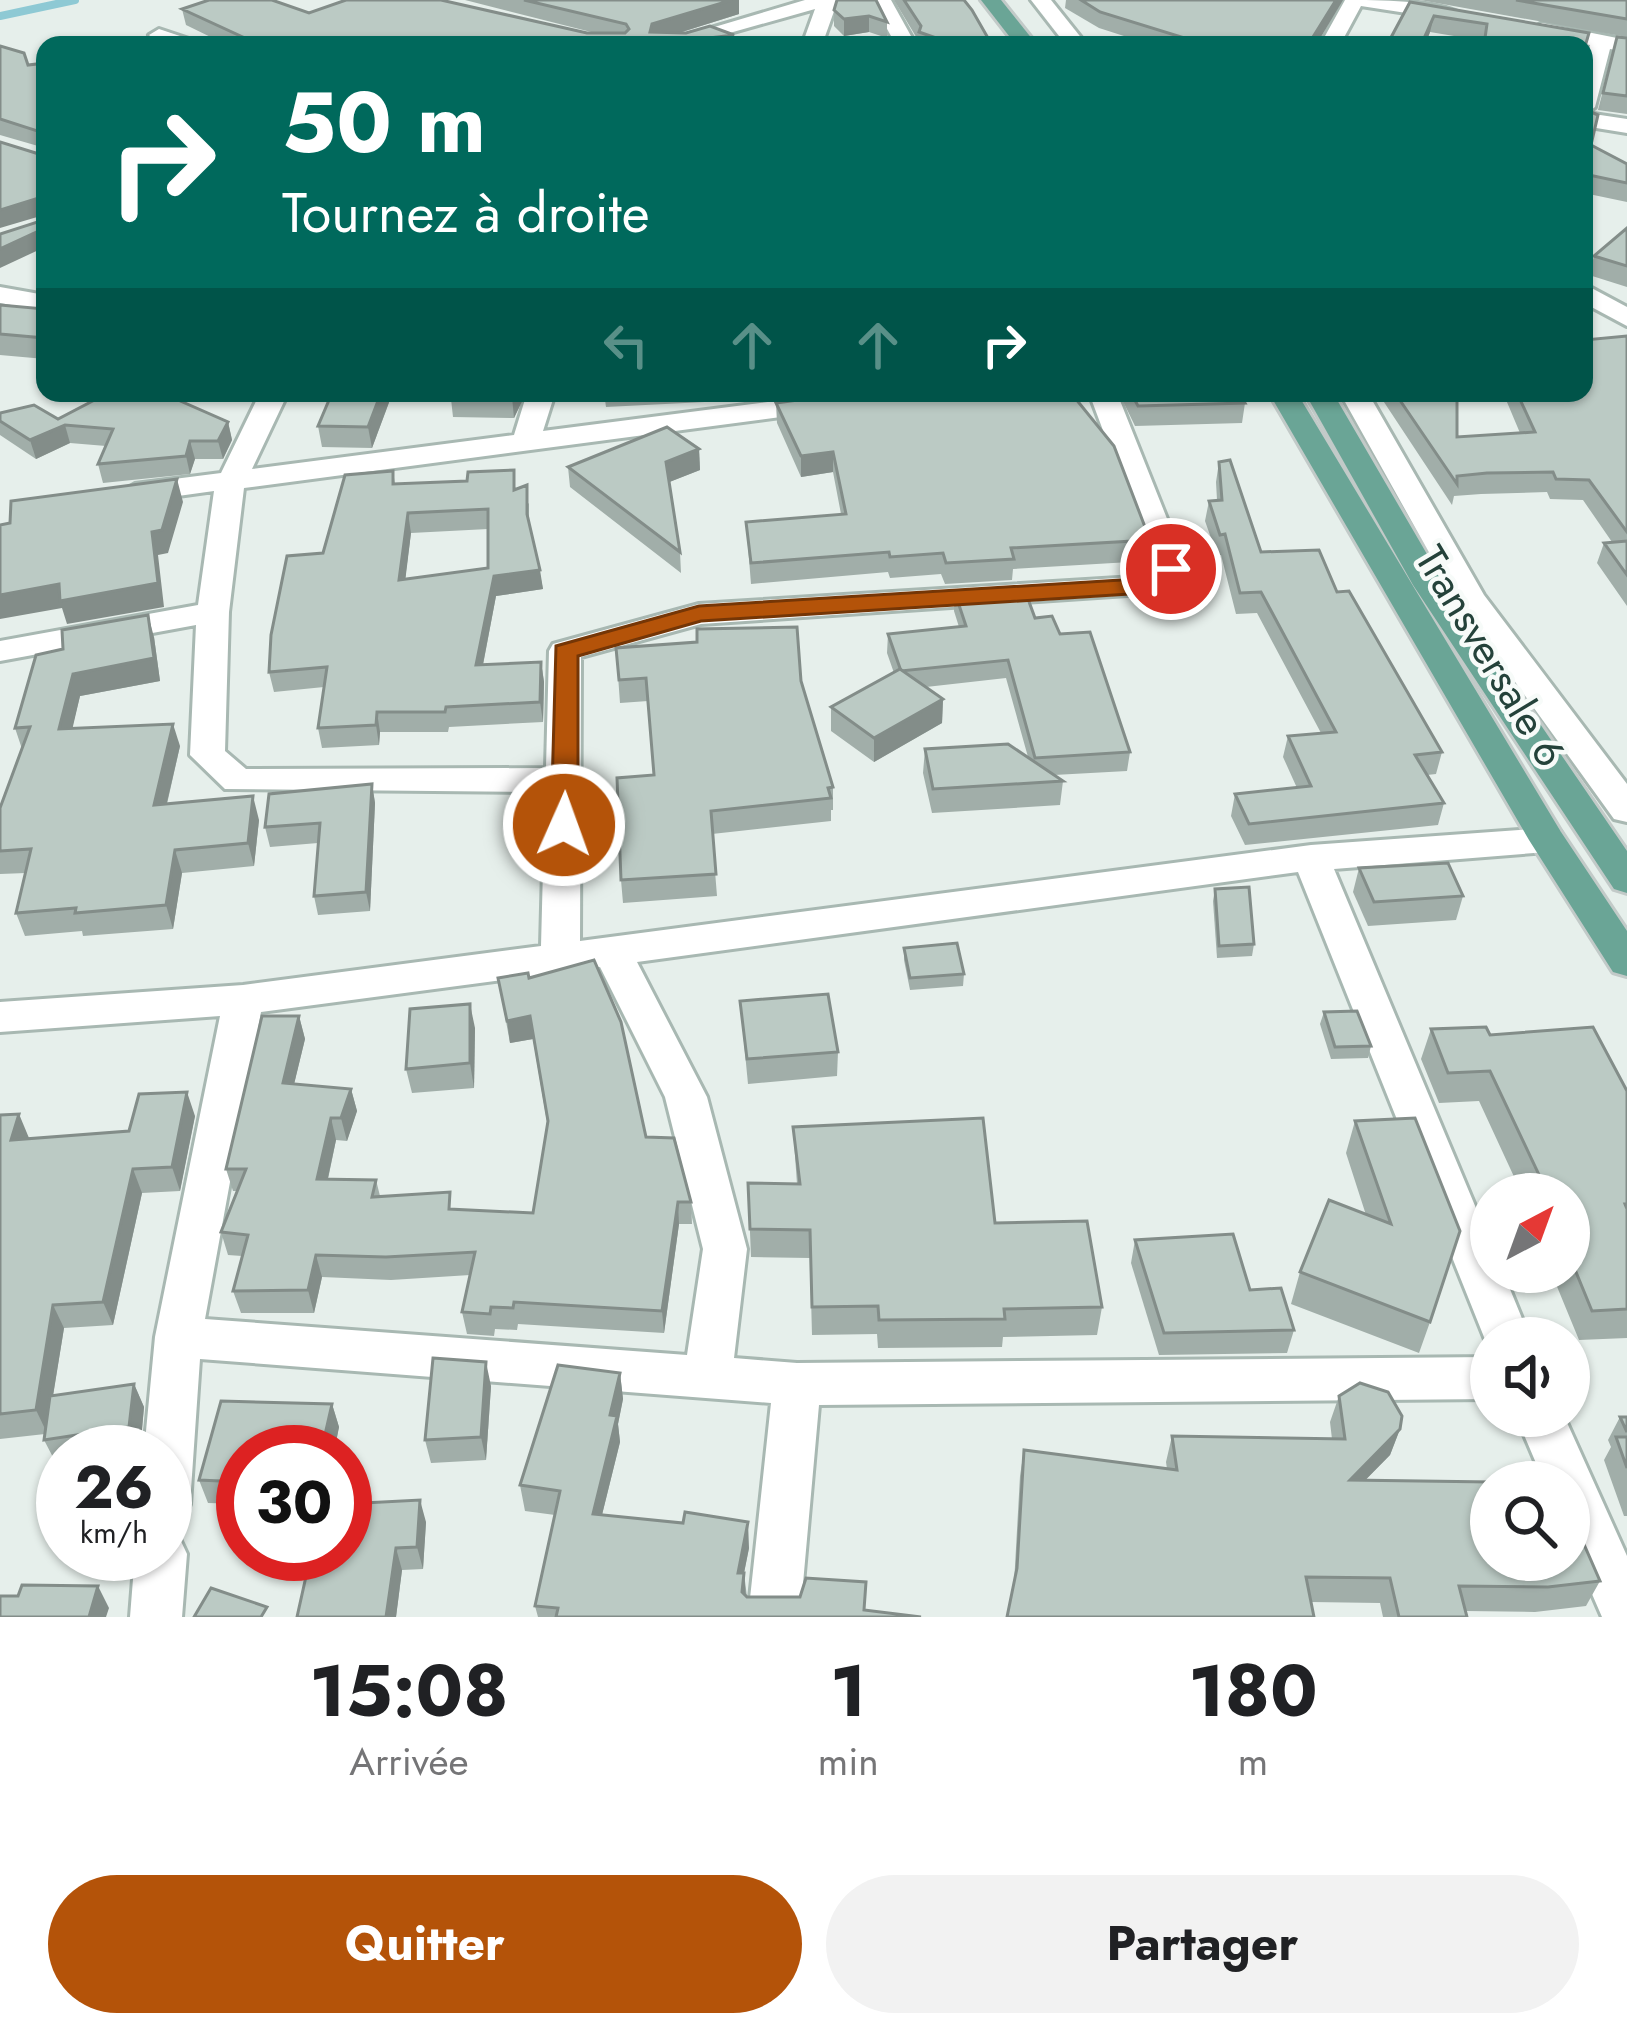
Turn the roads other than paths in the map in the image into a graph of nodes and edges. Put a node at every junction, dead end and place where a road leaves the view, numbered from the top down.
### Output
1 (828, 0) edge
2 (881, 0) edge
3 (992, 0) edge
4 (1016, 0) edge
5 (1041, 0) edge
6 (1358, 0) edge
7 (737, 4) dead end
8 (782, 13) junction
9 (1533, 13) edge
10 (1479, 18) edge
11 (707, 33) junction
12 (159, 35) dead end
13 (162, 36) edge
14 (696, 36) edge
15 (720, 36) edge
16 (815, 36) edge
17 (901, 36) edge
18 (1033, 36) edge
19 (1037, 36) edge
20 (1073, 36) edge
21 (1336, 36) edge
22 (1575, 36) edge
23 (1593, 40) edge
24 (1601, 42) junction
25 (1627, 46) edge
26 (1593, 73) edge
27 (1593, 120) edge
28 (1627, 126) edge
29 (0, 295) edge
30 (1593, 297) edge
31 (36, 301) edge
32 (1627, 318) edge
33 (270, 402) edge
34 (538, 402) edge
35 (831, 402) edge
36 (1106, 402) edge
37 (1288, 402) edge
38 (1324, 402) edge
39 (1359, 402) edge
40 (1340, 429) junction
41 (1375, 431) junction
42 (526, 441) junction
43 (230, 484) junction
44 (115, 495) edge
45 (1455, 599) junction
46 (213, 612) junction
47 (1483, 638) junction
48 (0, 651) edge
49 (566, 780) junction
50 (1627, 810) edge
51 (1547, 840) junction
52 (1311, 858) junction
53 (1621, 864) edge
54 (613, 953) junction
55 (560, 960) junction
56 (1627, 962) edge
57 (243, 1000) junction
58 (0, 1017) edge
59 (1498, 1317) edge
60 (178, 1337) junction
61 (708, 1378) junction
62 (1470, 1378) edge
63 (797, 1384) junction
64 (171, 1425) edge
65 (1549, 1437) edge
66 (159, 1581) edge
67 (1627, 1615) edge
68 (157, 1617) edge
69 (774, 1617) edge

1 - 8 street
1 - 16 street
2 - 17 street
3 - 18 main road
4 - 19 main road
5 - 20 street
6 - 10 street
6 - 21 street
7 - 8 street
8 - 11 street
9 - 22 street
11 - 14 street
11 - 15 street
12 - 13 street
23 - 24 street
24 - 25 street
24 - 26 street
27 - 28 street
29 - 31 street
30 - 32 street
33 - 43 street
34 - 42 street
35 - 42 street
36 - 49 street
37 - 51 main road, Transversale 6
38 - 40 main road, Transversale 6
39 - 41 street
40 - 41 street
40 - 45 main road, Transversale 6
41 - 45 street
42 - 43 street
43 - 44 street
43 - 46 street
45 - 47 main road, Transversale 6
46 - 48 street
46 - 49 street
47 - 50 street
47 - 53 main road, Transversale 6
49 - 55 street
51 - 52 street
51 - 56 main road, Transversale 6
52 - 54 street
52 - 59 street
54 - 55 street
54 - 61 street
55 - 57 street
57 - 58 street
57 - 60 street
60 - 61 street
60 - 64 street
61 - 63 street
62 - 63 street
63 - 69 street
65 - 67 street
66 - 68 street

